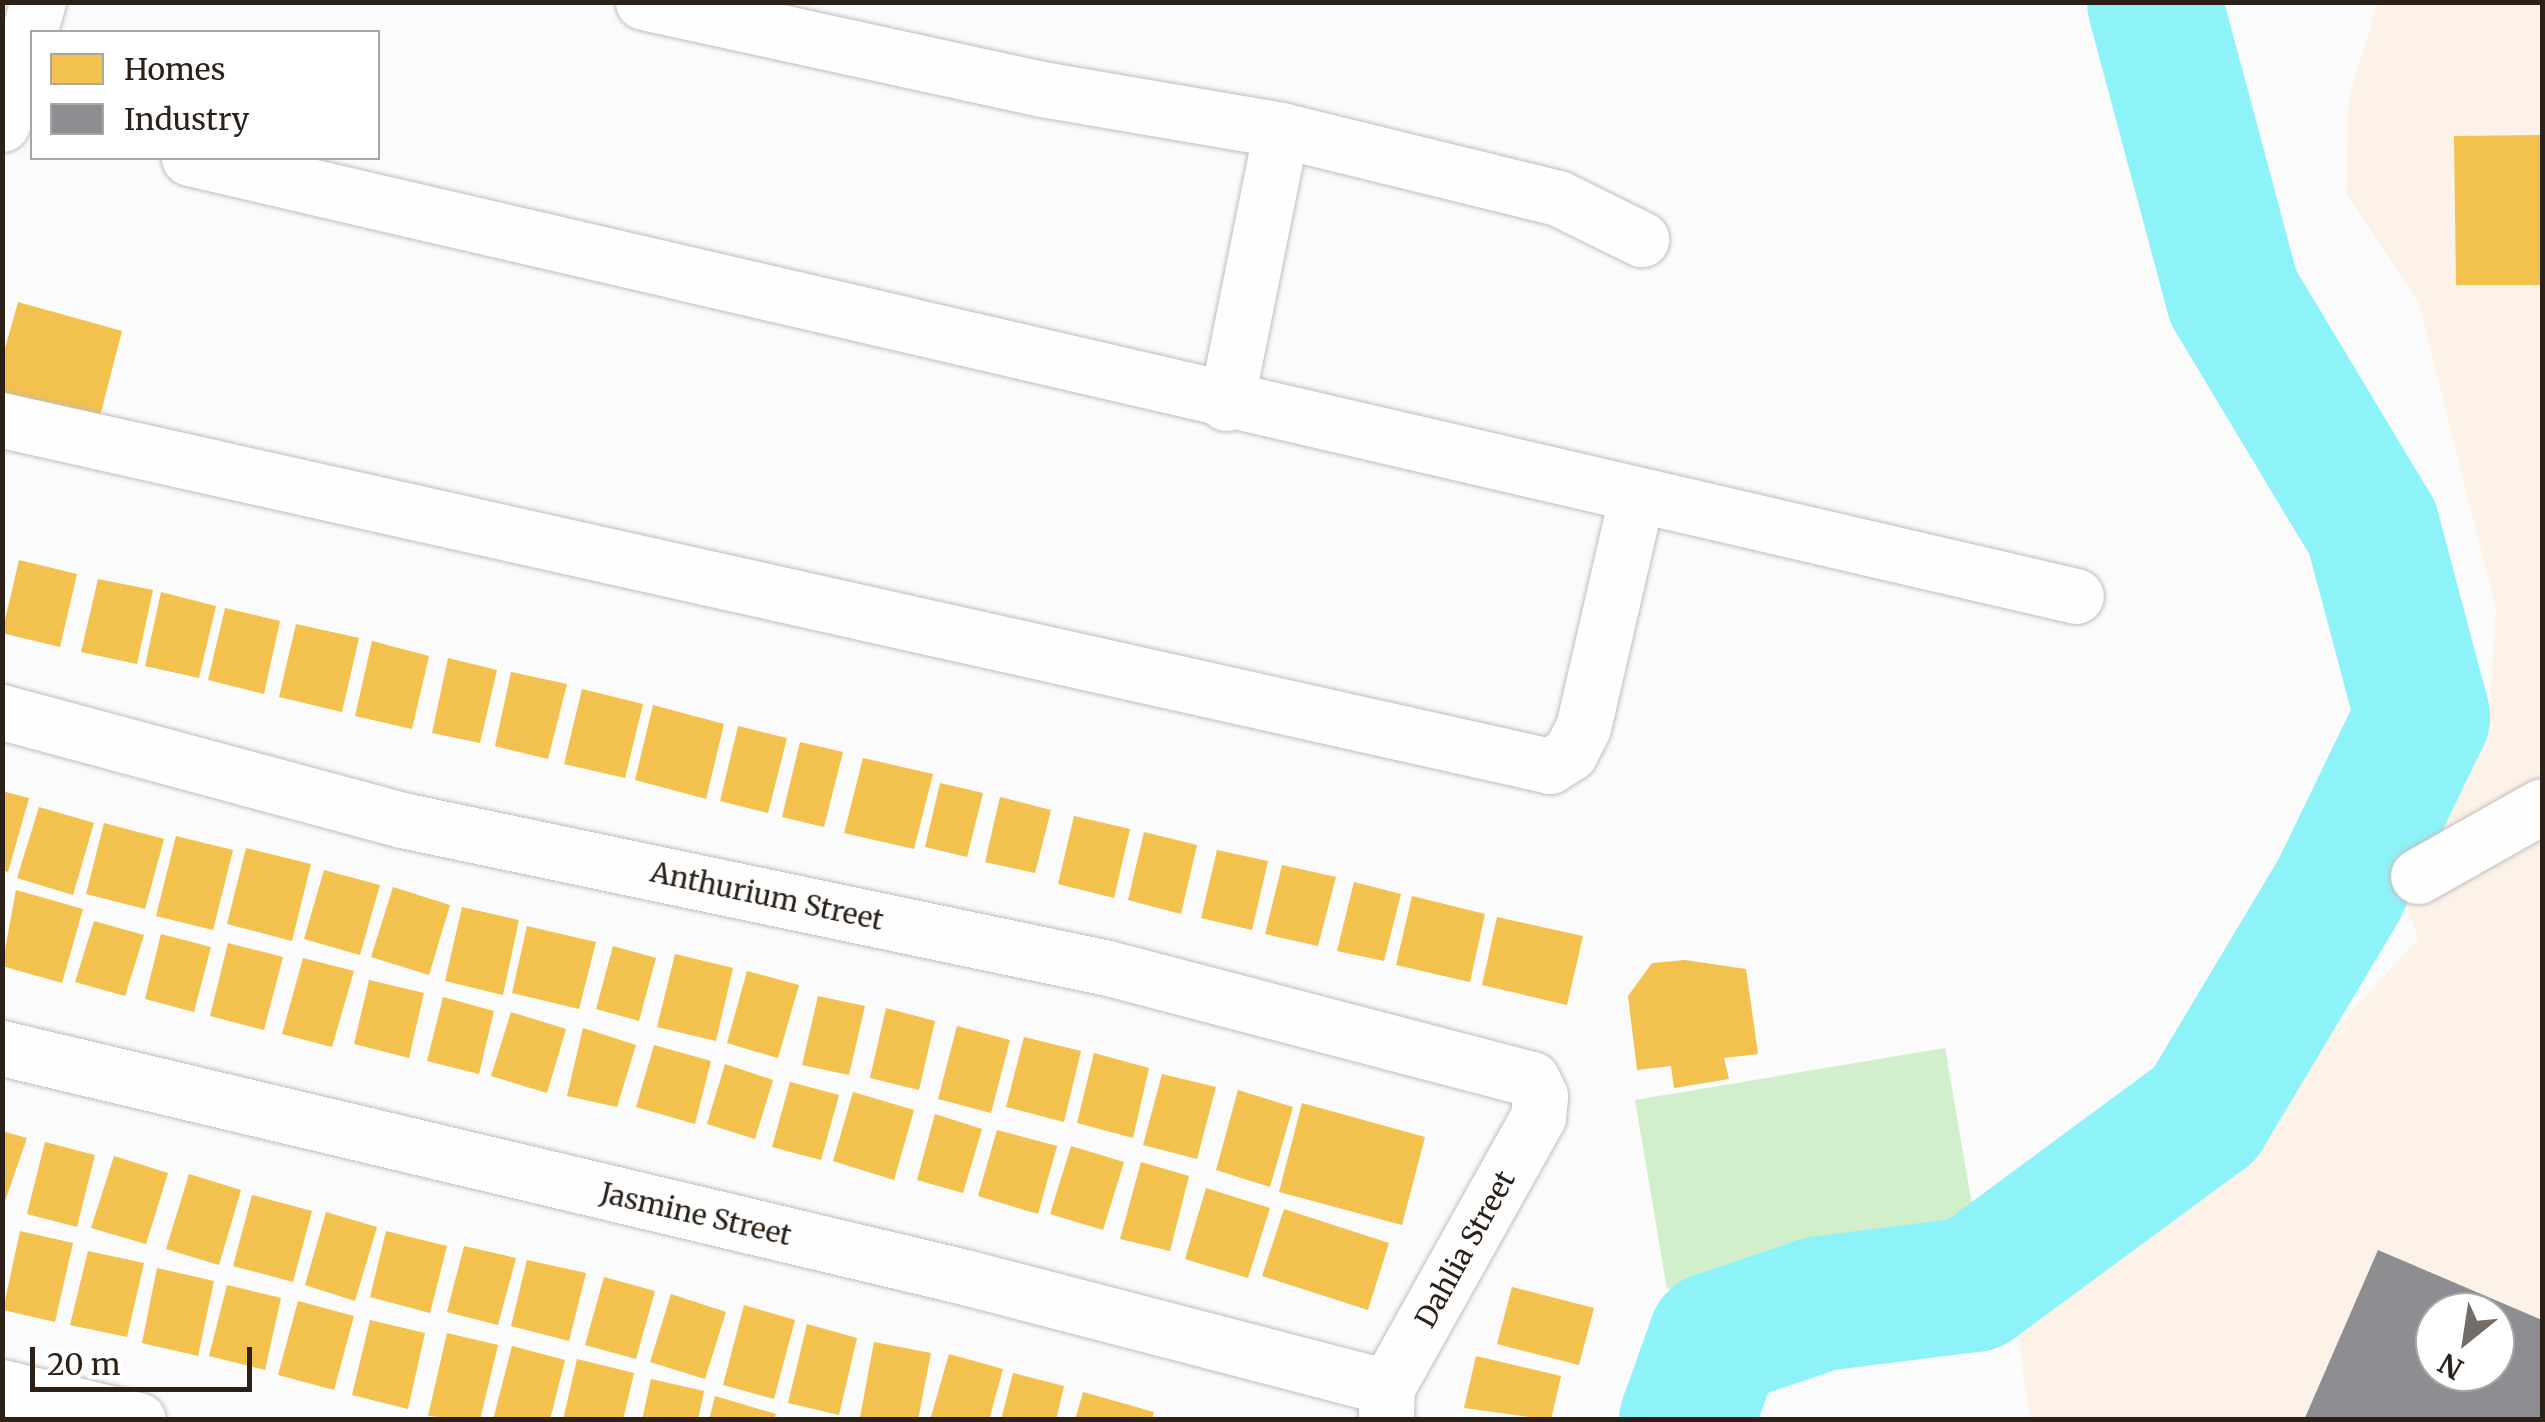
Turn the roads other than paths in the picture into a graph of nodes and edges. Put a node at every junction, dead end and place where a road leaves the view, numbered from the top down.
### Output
1 (38, 2) edge
2 (643, 2) edge
3 (3, 122) edge
4 (30, 126) edge
5 (1281, 130) junction
6 (198, 160) edge
7 (1642, 239) dead end
8 (1226, 403) junction
9 (2, 420) edge
10 (1636, 498) junction
11 (2076, 596) dead end
12 (2, 712) edge
13 (2542, 806) edge
14 (2418, 876) dead end
15 (2, 1048) edge
16 (1532, 1079) joint
17 (2, 1387) edge
18 (1387, 1403) edge
19 (86, 1413) edge
20 (138, 1420) edge

1 - 3 street
2 - 5 street
3 - 4 street
5 - 7 street
5 - 8 street
6 - 8 street
8 - 10 street
9 - 10 street
10 - 11 street
12 - 16 street, Anthurium Street
13 - 14 street
15 - 18 street, Jasmine Street
16 - 18 street, Dahlia Street
17 - 19 street
19 - 20 street

